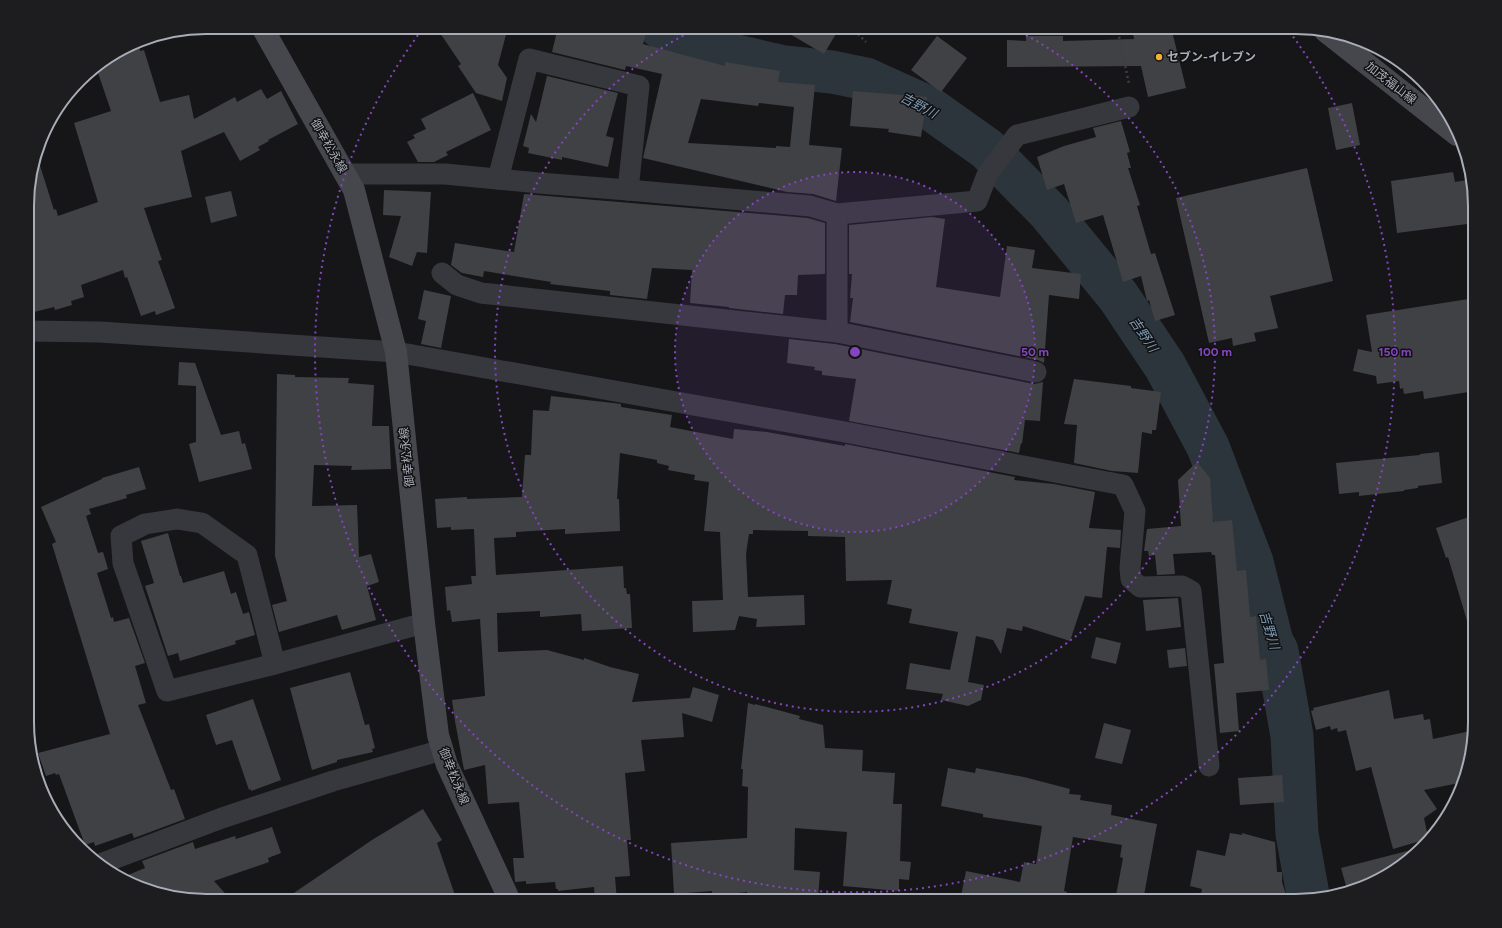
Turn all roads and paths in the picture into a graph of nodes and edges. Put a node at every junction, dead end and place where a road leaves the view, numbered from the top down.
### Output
1 (266, 34) edge
2 (859, 34) edge
3 (1118, 34) edge
4 (1334, 38) edge
5 (866, 42) dead end
6 (1128, 107) joint
7 (1450, 129) edge
8 (345, 174) junction
9 (498, 179) junction
10 (628, 190) junction
11 (837, 214) junction
12 (442, 273) dead end
13 (34, 331) edge
14 (837, 332) junction
15 (396, 352) junction
16 (1036, 372) dead end
17 (424, 623) junction
18 (275, 664) junction
19 (442, 750) junction
20 (1209, 766) dead end
21 (106, 862) edge
22 (507, 894) edge

1 - 8 main road, 御幸松永線
2 - 5 path
3 - 6 path
4 - 7 main road, 加茂福山線
6 - 11 street
8 - 9 street
8 - 15 main road, 御幸松永線
9 - 10 street
9 - 10 street
10 - 11 street
11 - 14 street
12 - 14 street
13 - 15 street
14 - 16 street
15 - 17 main road, 御幸松永線
15 - 20 street
17 - 18 street
17 - 19 main road, 御幸松永線
18 - 18 street
19 - 21 street
19 - 22 main road, 御幸松永線

